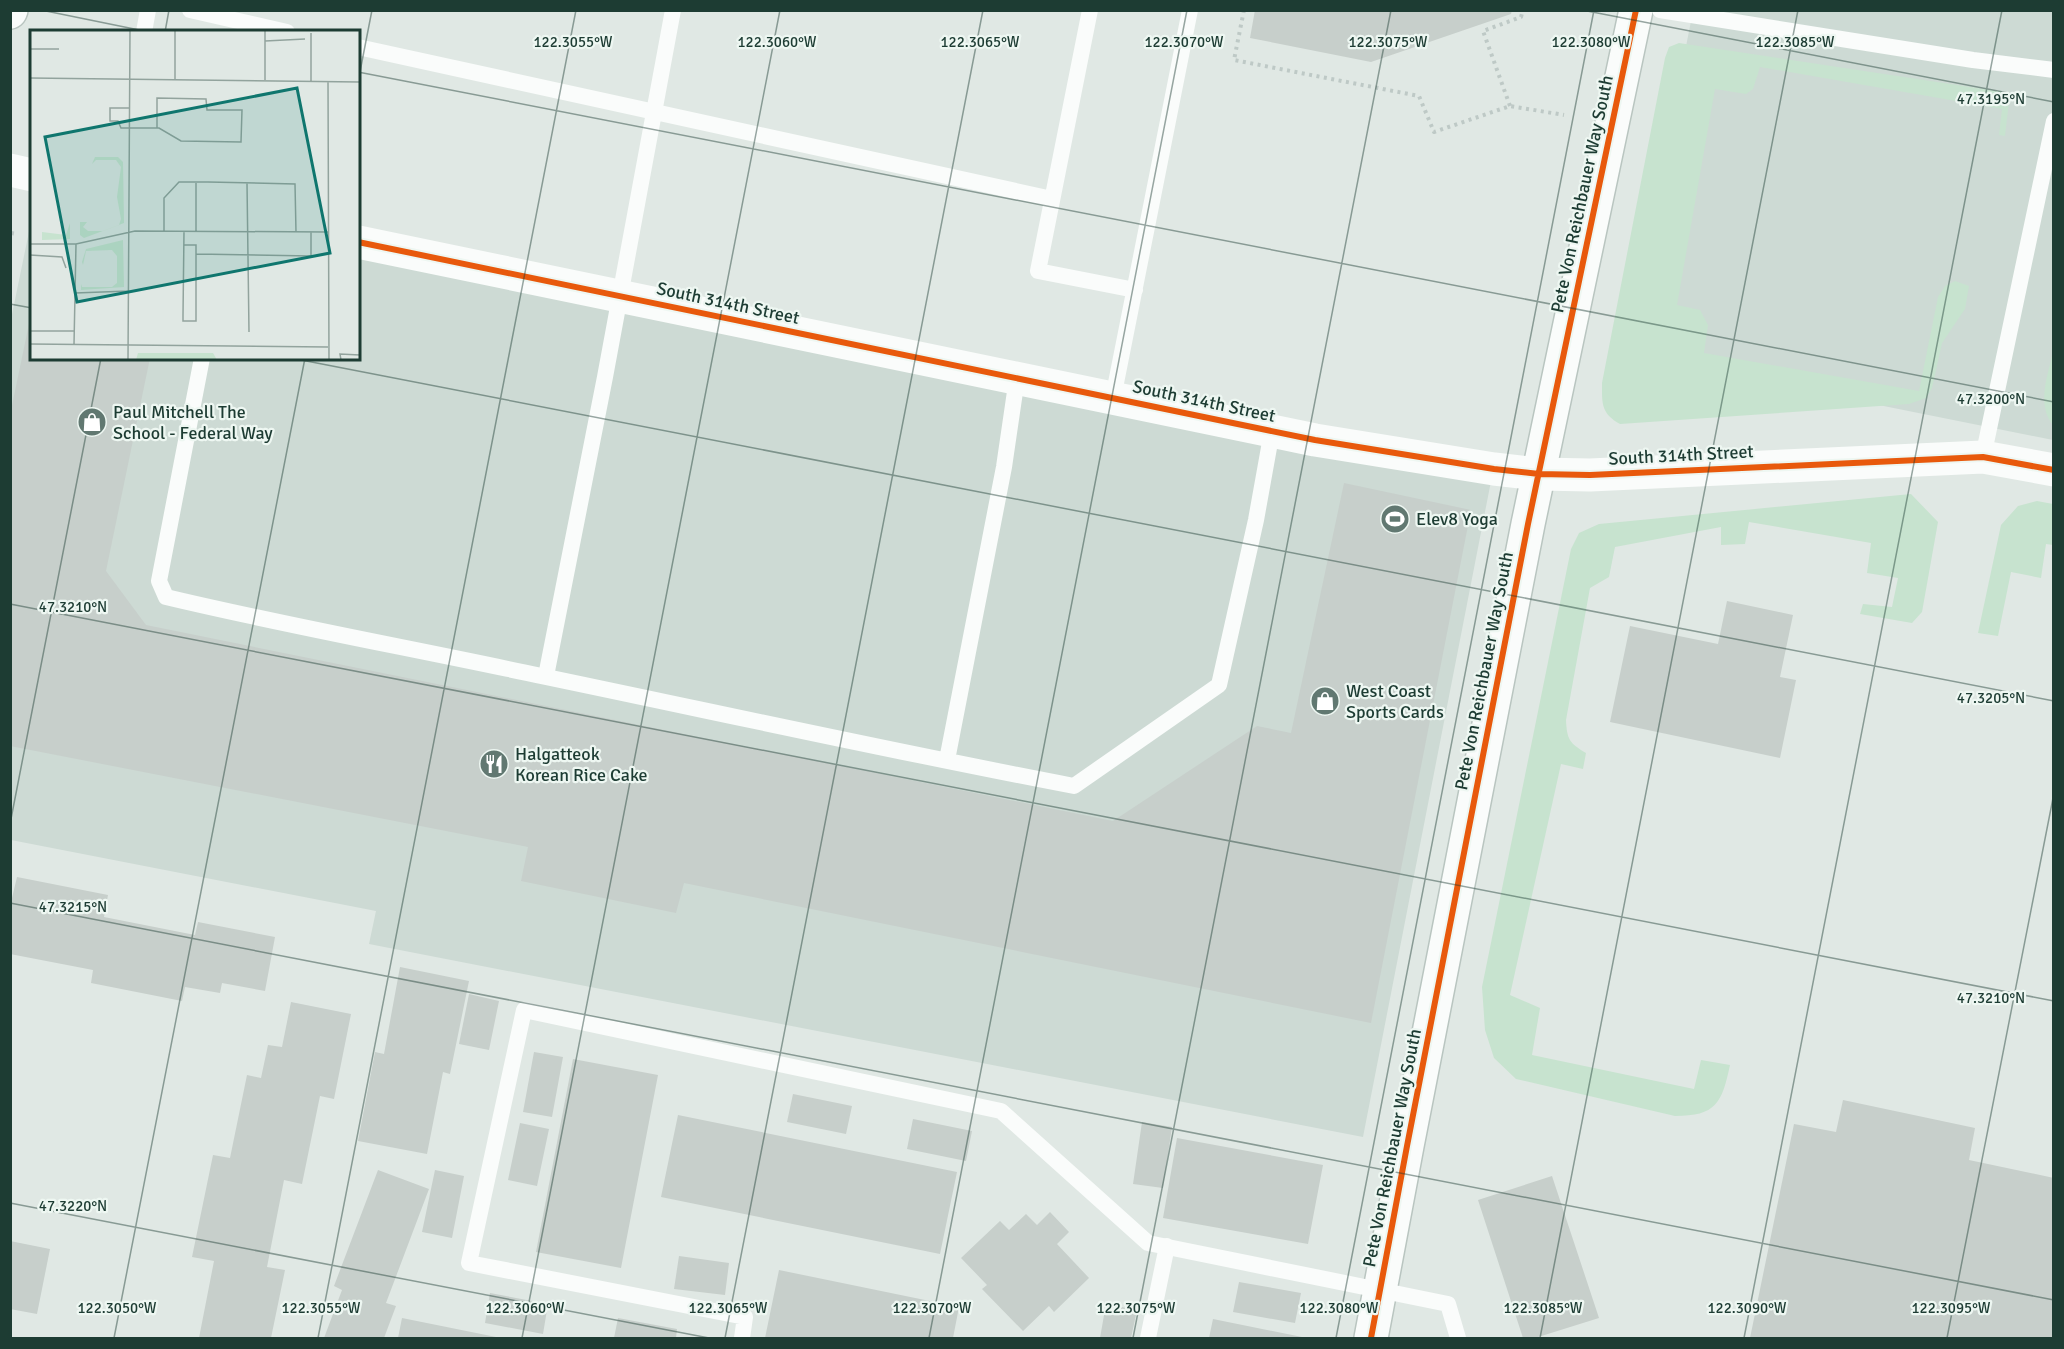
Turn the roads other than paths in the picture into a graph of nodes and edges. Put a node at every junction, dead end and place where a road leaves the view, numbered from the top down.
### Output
1 (148, 10) edge
2 (190, 10) edge
3 (673, 10) edge
4 (1090, 10) edge
5 (1190, 10) edge
6 (1636, 10) edge
7 (1660, 10) edge
8 (144, 30) edge
9 (278, 30) edge
10 (360, 47) edge
11 (2054, 70) edge
12 (655, 112) junction
13 (2054, 121) edge
14 (10, 170) edge
15 (30, 175) edge
16 (1052, 199) junction
17 (360, 242) edge
18 (1134, 290) junction
19 (620, 296) junction
20 (202, 360) edge
21 (1017, 378) junction
22 (1113, 398) junction
23 (1272, 431) junction
24 (1983, 457) junction
25 (2054, 470) edge
26 (1539, 474) junction
27 (546, 676) junction
28 (947, 760) junction
29 (1167, 1246) junction
30 (1381, 1289) junction
31 (741, 1338) edge
32 (1148, 1338) edge
33 (1371, 1338) edge
34 (1458, 1338) edge

1 - 8 lane
2 - 9 lane
3 - 12 lane
4 - 16 lane
5 - 18 lane
6 - 26 street, Pete Von Reichbauer Way South
7 - 11 lane
10 - 12 lane
12 - 16 lane
12 - 19 lane
13 - 24 lane
14 - 15 street
16 - 18 lane
17 - 19 street, South 314th Street
18 - 22 lane
19 - 21 street, South 314th Street
19 - 27 lane
20 - 27 lane
21 - 22 street, South 314th Street
21 - 28 lane
22 - 23 street, South 314th Street
23 - 26 street, South 314th Street
23 - 28 lane
24 - 25 street, South 314th Street
24 - 26 street, South 314th Street
26 - 30 street, Pete Von Reichbauer Way South
27 - 28 lane
29 - 30 lane
29 - 31 lane
29 - 32 lane
30 - 33 street, Pete Von Reichbauer Way South
30 - 34 lane

